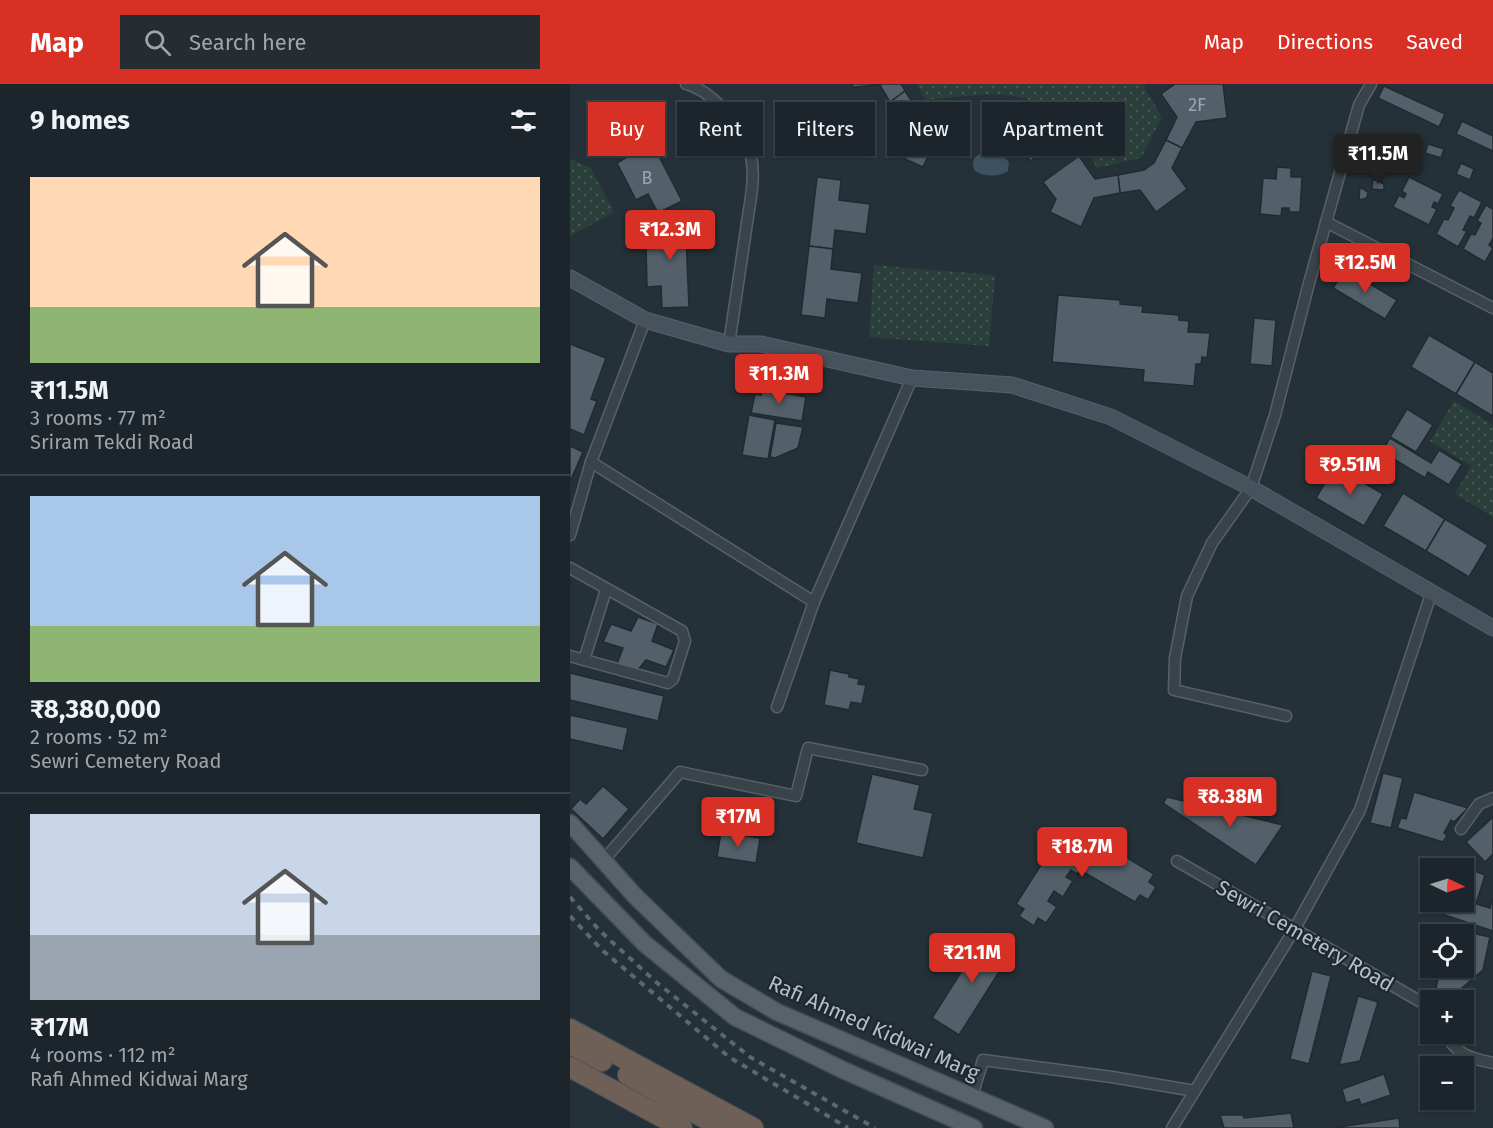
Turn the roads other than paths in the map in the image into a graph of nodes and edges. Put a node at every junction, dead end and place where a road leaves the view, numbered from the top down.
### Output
1 (686, 84) edge
2 (1371, 84) edge
3 (1326, 222) junction
4 (570, 278) edge
5 (1493, 308) edge
6 (645, 320) junction
7 (729, 344) junction
8 (912, 378) junction
9 (591, 462) junction
10 (1251, 488) junction
11 (570, 535) edge
12 (570, 568) edge
13 (606, 590) junction
14 (1431, 594) junction
15 (814, 603) junction
16 (1493, 628) edge
17 (570, 656) edge
18 (584, 660) junction
19 (777, 707) dead end
20 (1286, 716) dead end
21 (922, 770) dead end
22 (1493, 798) edge
23 (570, 823) edge
24 (1461, 829) dead end
25 (603, 861) junction
26 (1177, 861) dead end
27 (570, 867) edge
28 (665, 925) junction
29 (1294, 930) junction
30 (645, 944) junction
31 (1420, 1001) edge
32 (570, 1029) edge
33 (570, 1042) edge
34 (1452, 1044) edge
35 (1493, 1063) edge
36 (570, 1064) edge
37 (1195, 1091) junction
38 (972, 1096) junction
39 (969, 1126) edge
40 (682, 1128) edge
41 (689, 1128) edge
42 (722, 1128) edge
43 (739, 1128) edge
44 (753, 1128) edge
45 (1045, 1128) edge
46 (1172, 1128) edge

1 - 7 street
2 - 3 street
3 - 5 street
3 - 10 street
4 - 6 street
6 - 7 street
6 - 9 street
7 - 8 street
8 - 10 street
8 - 15 street
9 - 11 street
9 - 15 street
10 - 14 street
10 - 20 street
12 - 13 street
13 - 18 street
13 - 18 street
14 - 16 street
14 - 29 street
15 - 19 street
17 - 18 street
21 - 25 street
22 - 24 street
23 - 25 main road, Rafi Ahmed Kidwai Marg
25 - 28 main road, Rafi Ahmed Kidwai Marg
26 - 29 street, Sewri Cemetery Road
27 - 30 main road
28 - 30 main road
28 - 38 main road, Rafi Ahmed Kidwai Marg
29 - 31 street, Sewri Cemetery Road
29 - 37 street
30 - 39 main road
32 - 44 highway
33 - 42 highway
33 - 43 street
34 - 35 street
36 - 40 highway
36 - 41 street
37 - 38 street
37 - 46 street
38 - 39 main road
38 - 45 main road, Rafi Ahmed Kidwai Marg

